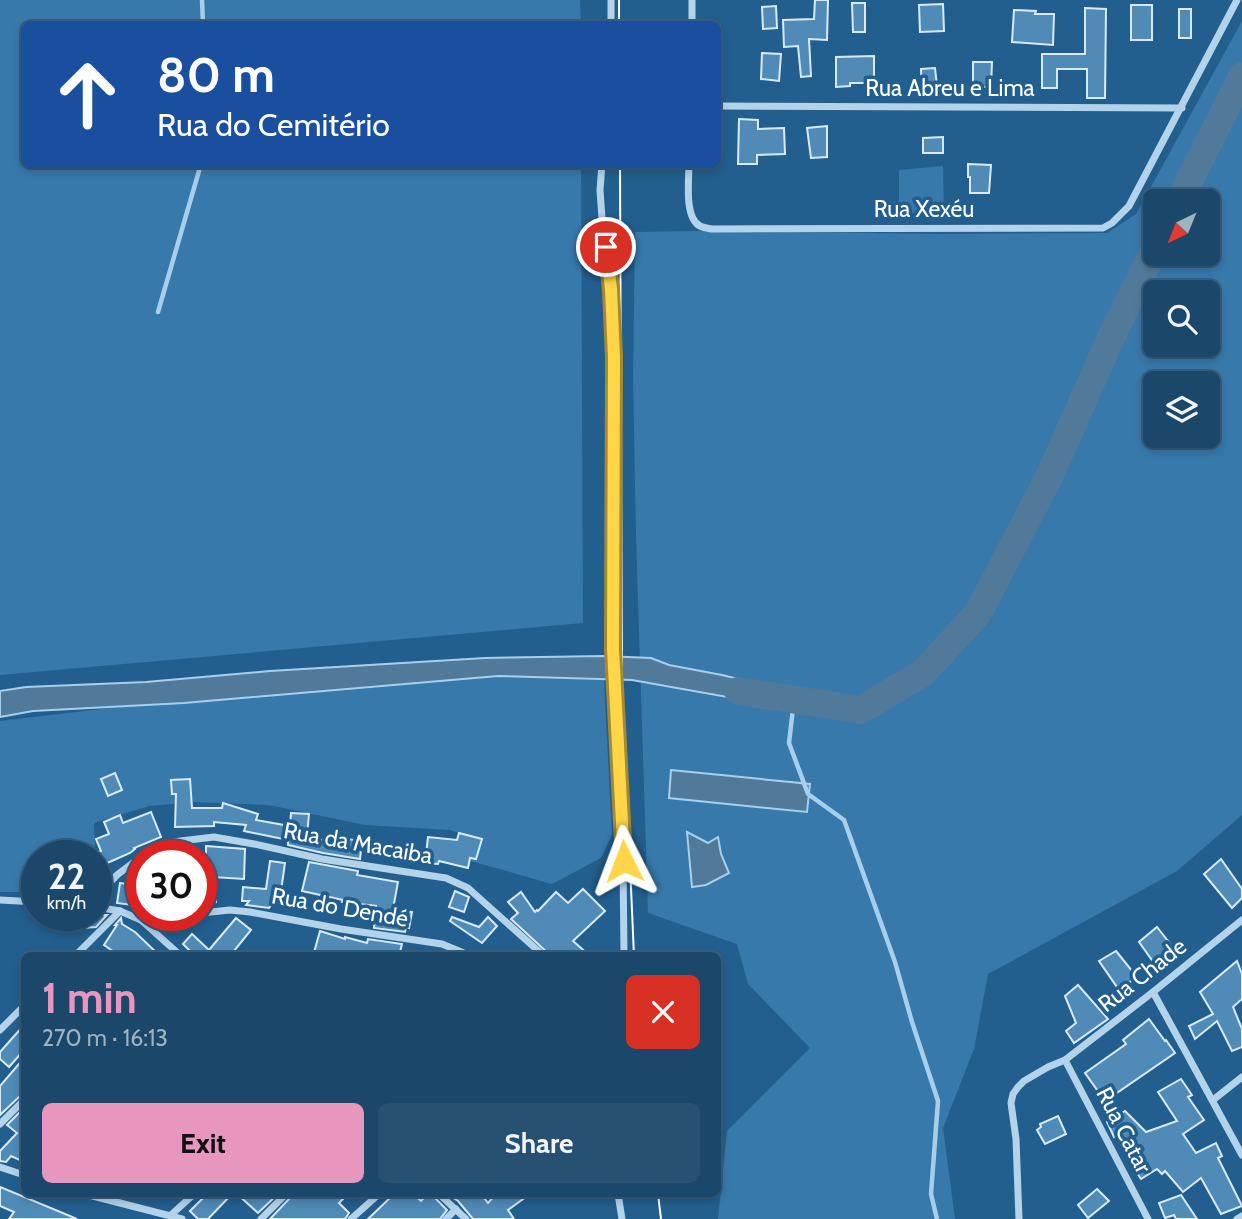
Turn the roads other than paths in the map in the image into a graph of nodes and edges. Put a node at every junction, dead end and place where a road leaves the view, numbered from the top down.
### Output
1 (611, 0) edge
2 (692, 0) edge
3 (1237, 0) edge
4 (611, 21) edge
5 (692, 21) edge
6 (721, 106) edge
7 (1182, 108) junction
8 (602, 168) edge
9 (690, 168) edge
10 (189, 840) edge
11 (126, 868) edge
12 (112, 880) edge
13 (0, 900) edge
14 (21, 901) edge
15 (112, 910) edge
16 (120, 911) junction
17 (217, 912) edge
18 (126, 914) edge
19 (1242, 920) edge
20 (151, 931) edge
21 (79, 952) edge
22 (171, 952) edge
23 (461, 952) edge
24 (540, 952) edge
25 (624, 952) edge
26 (1153, 992) junction
27 (21, 1009) edge
28 (0, 1030) edge
29 (1065, 1060) junction
30 (1242, 1077) edge
31 (1213, 1100) junction
32 (21, 1103) edge
33 (0, 1124) edge
34 (1242, 1155) edge
35 (0, 1167) edge
36 (21, 1174) edge
37 (109, 1197) edge
38 (191, 1197) edge
39 (283, 1197) edge
40 (376, 1197) edge
41 (442, 1197) edge
42 (618, 1197) edge
43 (456, 1209) junction
44 (171, 1215) junction
45 (621, 1215) edge
46 (1242, 1216) edge
47 (182, 1219) edge
48 (261, 1219) edge
49 (351, 1219) edge
50 (446, 1219) edge
51 (466, 1219) edge
52 (1019, 1219) edge
53 (1148, 1219) edge
54 (1237, 1219) edge

1 - 4 street
2 - 5 street
3 - 7 street
6 - 7 street, Rua Abreu e Lima
7 - 9 street, Rua Xexéu
8 - 25 street
10 - 24 street, Rua da Macaiba
11 - 12 street, Rua da Macaiba
13 - 14 street
15 - 16 street
16 - 18 street
16 - 21 street
17 - 23 street, Rua do Dendé
19 - 26 street, Rua Chade
20 - 22 street
26 - 29 street, Rua Chade
26 - 31 street
27 - 28 street
29 - 52 street, Rua Chade
29 - 53 street, Rua Catar
30 - 31 street
31 - 34 street
32 - 33 street
35 - 36 street
37 - 44 street
38 - 44 street
39 - 48 street
40 - 49 street
41 - 43 street
42 - 45 street
43 - 50 street
43 - 51 street
44 - 47 street
46 - 54 street

